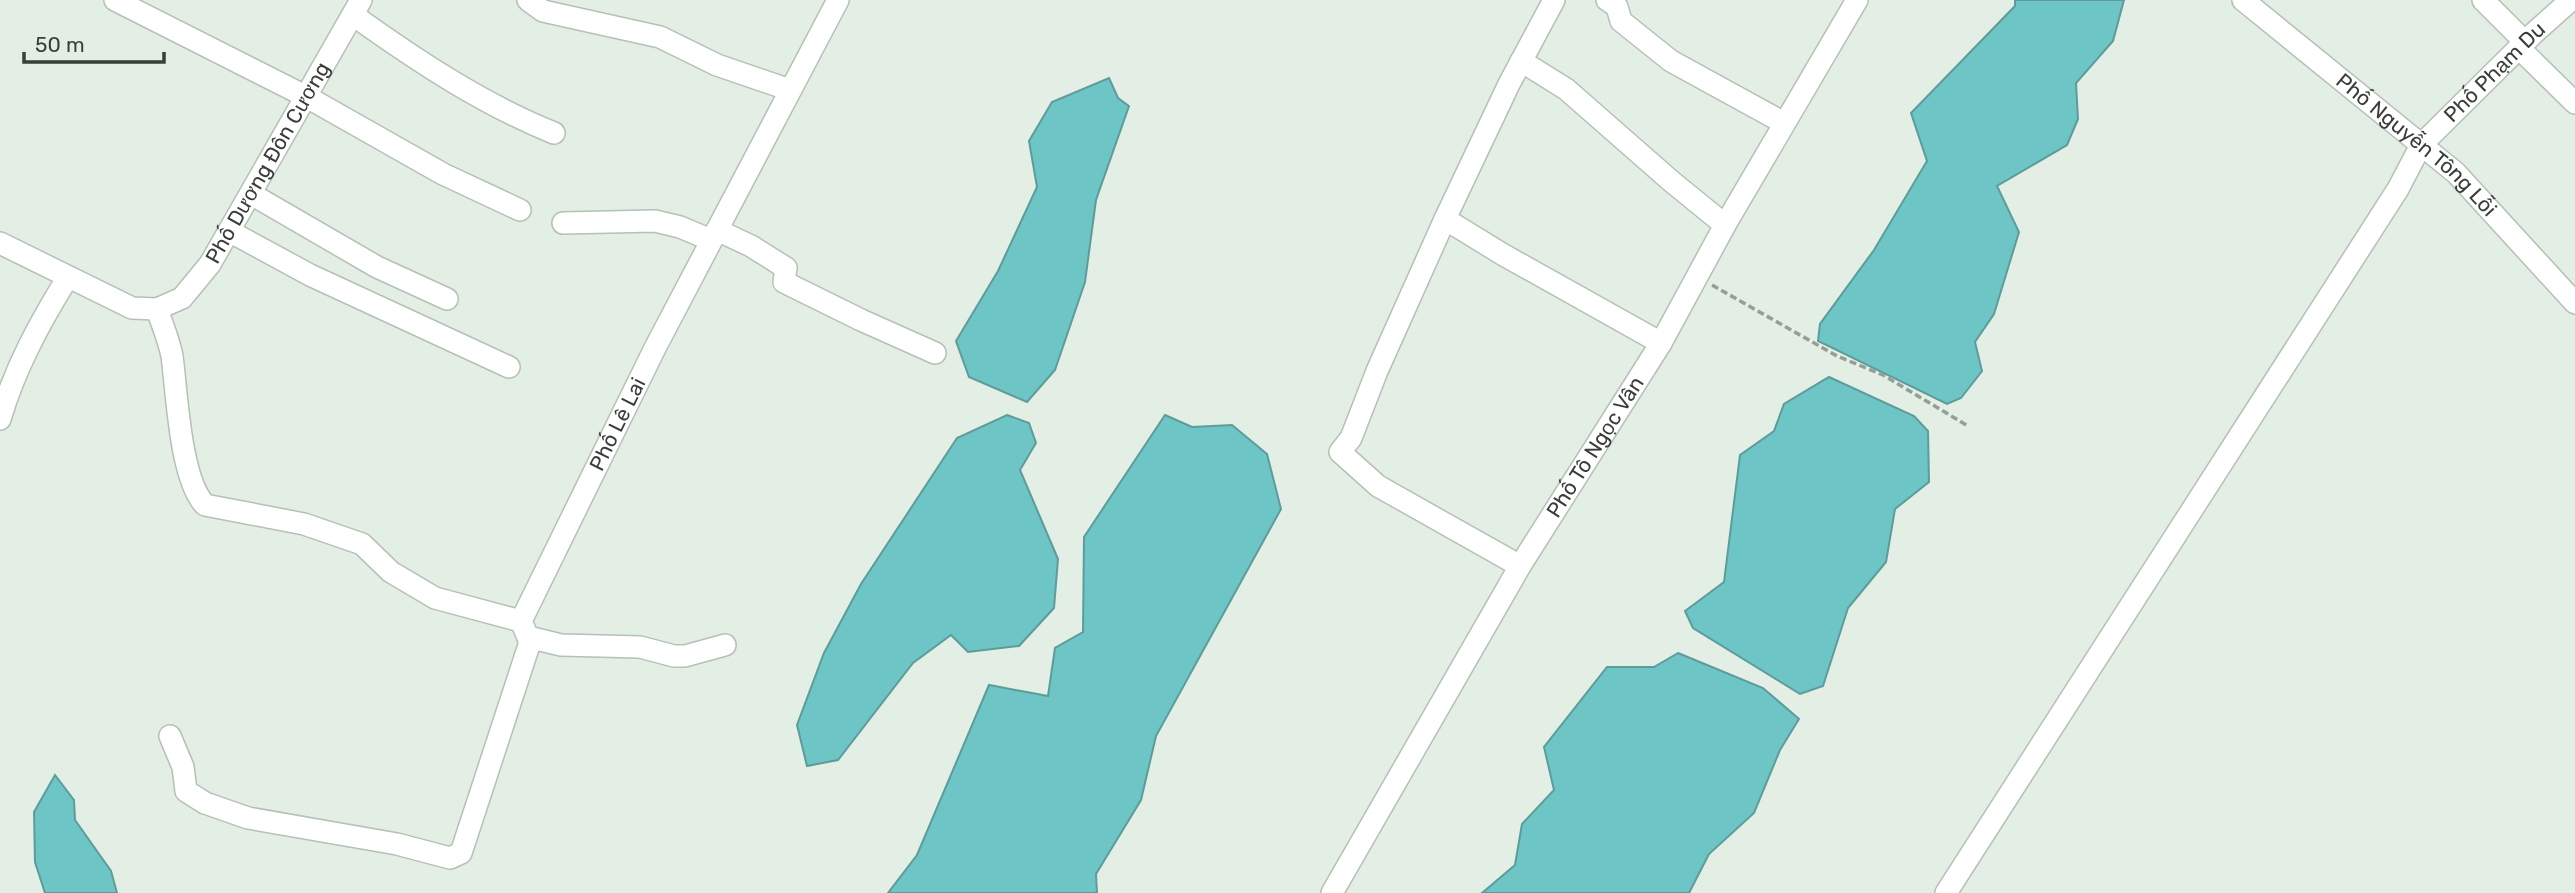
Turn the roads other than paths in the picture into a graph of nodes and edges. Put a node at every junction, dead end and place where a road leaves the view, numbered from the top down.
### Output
1 (115, 0) edge
2 (528, 0) edge
3 (838, 0) edge
4 (1554, 0) edge
5 (1607, 0) edge
6 (1857, 0) edge
7 (2243, 0) edge
8 (2483, 0) edge
9 (2571, 0) edge
10 (358, 4) edge
11 (2522, 45) junction
12 (1521, 61) junction
13 (790, 90) junction
14 (307, 97) junction
15 (2575, 103) edge
16 (1784, 123) junction
17 (554, 133) dead end
18 (2421, 145) junction
19 (251, 194) junction
20 (520, 210) dead end
21 (1445, 219) junction
22 (563, 223) dead end
23 (1725, 225) junction
24 (229, 231) junction
25 (714, 235) junction
26 (0, 243) edge
27 (68, 276) junction
28 (447, 299) dead end
29 (2575, 303) edge
30 (157, 309) junction
31 (1661, 343) junction
32 (935, 353) dead end
33 (509, 367) dead end
34 (0, 419) edge
35 (1520, 566) junction
36 (524, 629) junction
37 (725, 645) dead end
38 (170, 736) dead end
39 (1332, 893) edge
40 (1946, 893) edge

1 - 14 street
2 - 13 street
3 - 13 street, Phố Lê Lai
4 - 12 street
5 - 16 street
6 - 16 street, Phố Tô Ngọc Vân
7 - 18 street, Phố Nguyễn Tông Lỗi
8 - 11 street
9 - 11 street, Phố Phạm Du
10 - 14 street, Phố Dương Đôn Cương
10 - 17 street
11 - 15 street
11 - 18 street, Phố Phạm Du
12 - 21 street
12 - 23 street
13 - 25 street, Phố Lê Lai
14 - 19 street, Phố Dương Đôn Cương
14 - 20 street
16 - 23 street, Phố Tô Ngọc Vân
18 - 29 street, Phố Nguyễn Tông Lỗi
18 - 40 street, Phố Phạm Du
19 - 24 street, Phố Dương Đôn Cương
19 - 28 street
21 - 31 street
21 - 35 street
22 - 25 street
23 - 31 street, Phố Tô Ngọc Vân
24 - 30 street, Phố Dương Đôn Cương
24 - 33 street
25 - 32 street
25 - 36 street, Phố Lê Lai
26 - 27 street
27 - 30 street
27 - 34 street
30 - 36 street
31 - 35 street, Phố Tô Ngọc Vân
35 - 39 street, Phố Tô Ngọc Vân
36 - 37 street
36 - 38 street, Phố Lê Lai

